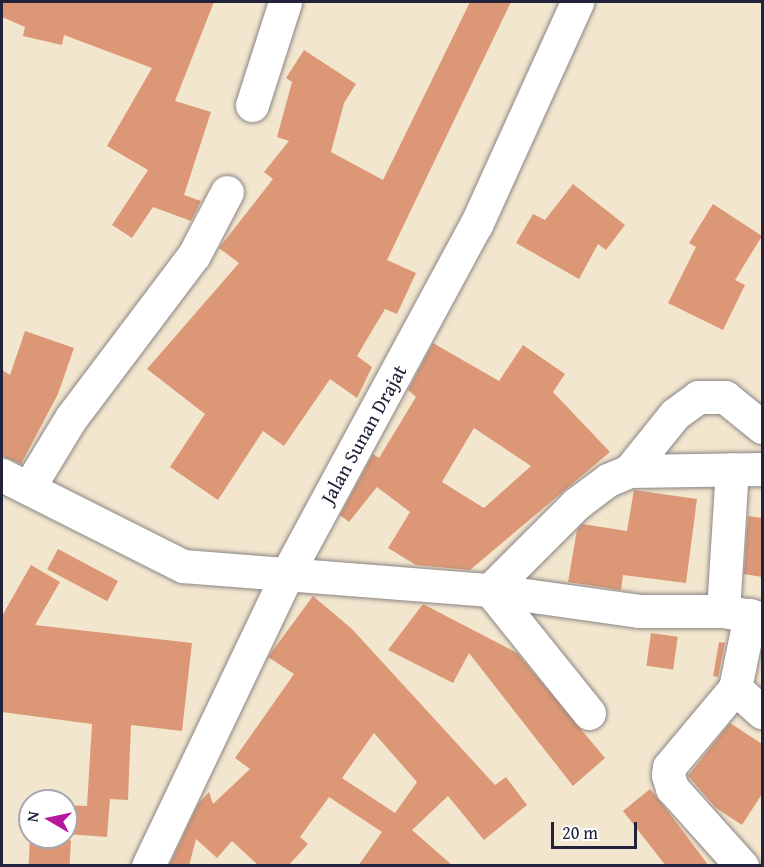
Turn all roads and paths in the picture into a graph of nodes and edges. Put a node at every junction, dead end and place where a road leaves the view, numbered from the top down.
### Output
1 (285, 2) edge
2 (577, 2) edge
3 (252, 105) dead end
4 (227, 192) dead end
5 (762, 427) edge
6 (747, 469) edge
7 (629, 471) junction
8 (15, 481) edge
9 (288, 572) junction
10 (490, 590) junction
11 (745, 614) edge
12 (735, 688) junction
13 (762, 712) edge
14 (589, 713) dead end
15 (148, 866) edge
16 (742, 866) edge

1 - 3 street
2 - 9 street, Jalan Sunan Drajat
4 - 8 street
5 - 7 street
6 - 7 street
6 - 11 street
7 - 10 street
8 - 9 street
9 - 10 street
9 - 15 street, Jalan Sunan Drajat
10 - 11 street
10 - 14 street
11 - 12 street
12 - 13 street
12 - 16 street

